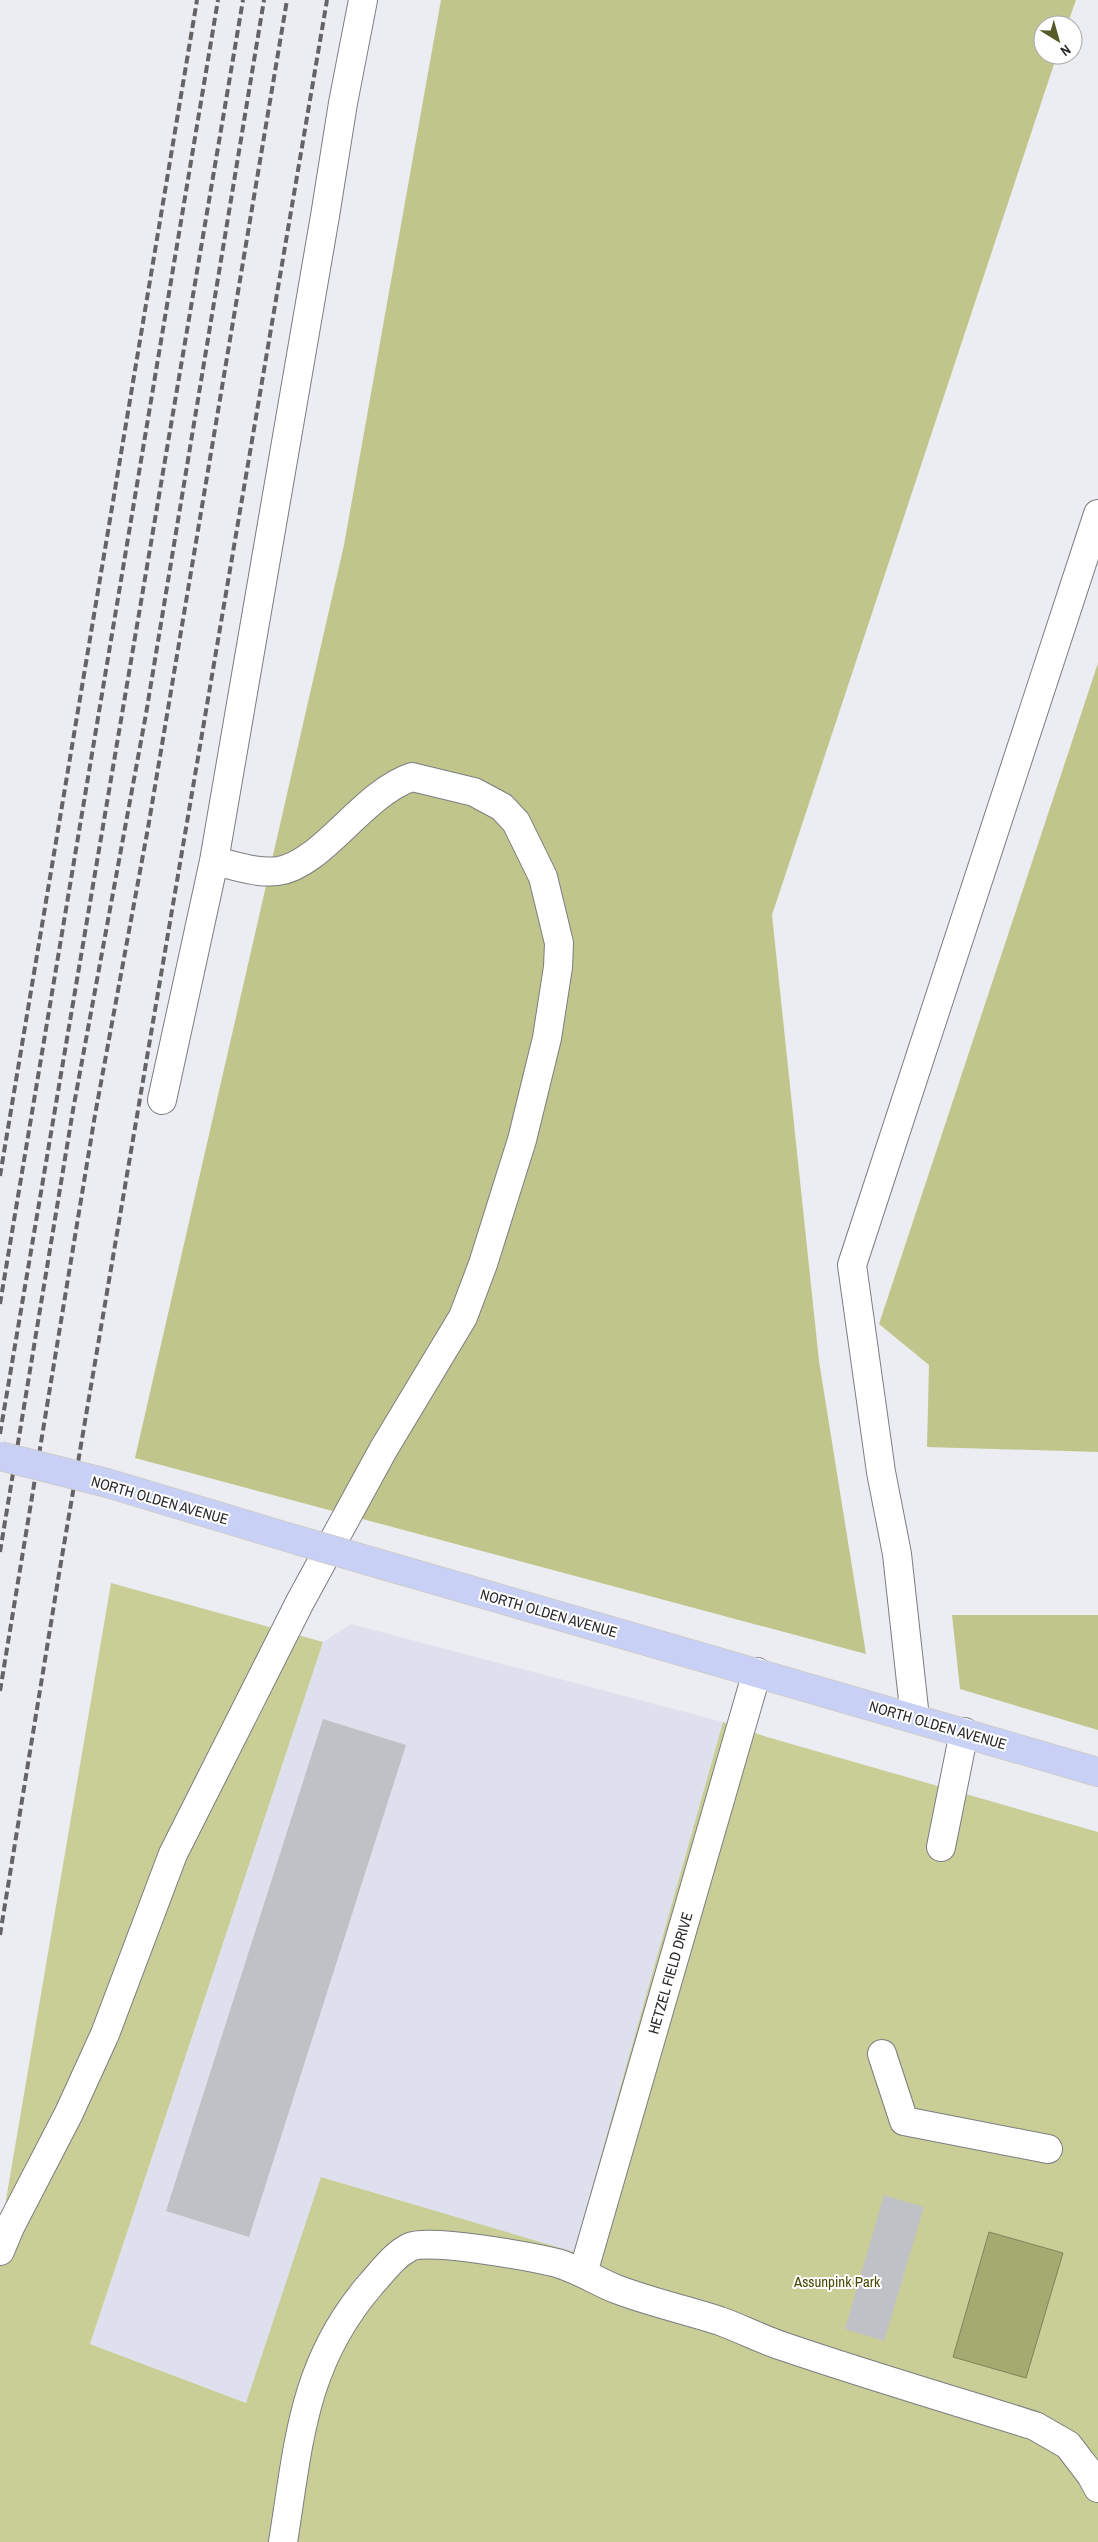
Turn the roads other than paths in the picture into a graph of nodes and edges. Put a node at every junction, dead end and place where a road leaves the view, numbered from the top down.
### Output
1 (363, 0) edge
2 (1098, 514) edge
3 (214, 860) junction
4 (162, 1100) dead end
5 (0, 1456) edge
6 (756, 1672) junction
7 (915, 1718) junction
8 (964, 1732) junction
9 (1092, 1770) edge
10 (941, 1847) dead end
11 (882, 2054) dead end
12 (1048, 2149) dead end
13 (0, 2251) edge
14 (583, 2274) junction
15 (1098, 2488) edge
16 (283, 2542) edge

1 - 3 street
2 - 7 street
3 - 4 street
3 - 13 street
5 - 6 main road, NORTH OLDEN AVENUE, bridge
6 - 7 main road, NORTH OLDEN AVENUE
6 - 14 street, HETZEL FIELD DRIVE
7 - 8 main road, NORTH OLDEN AVENUE
8 - 9 main road, NORTH OLDEN AVENUE
8 - 10 street
11 - 12 street
14 - 15 street
14 - 16 street

